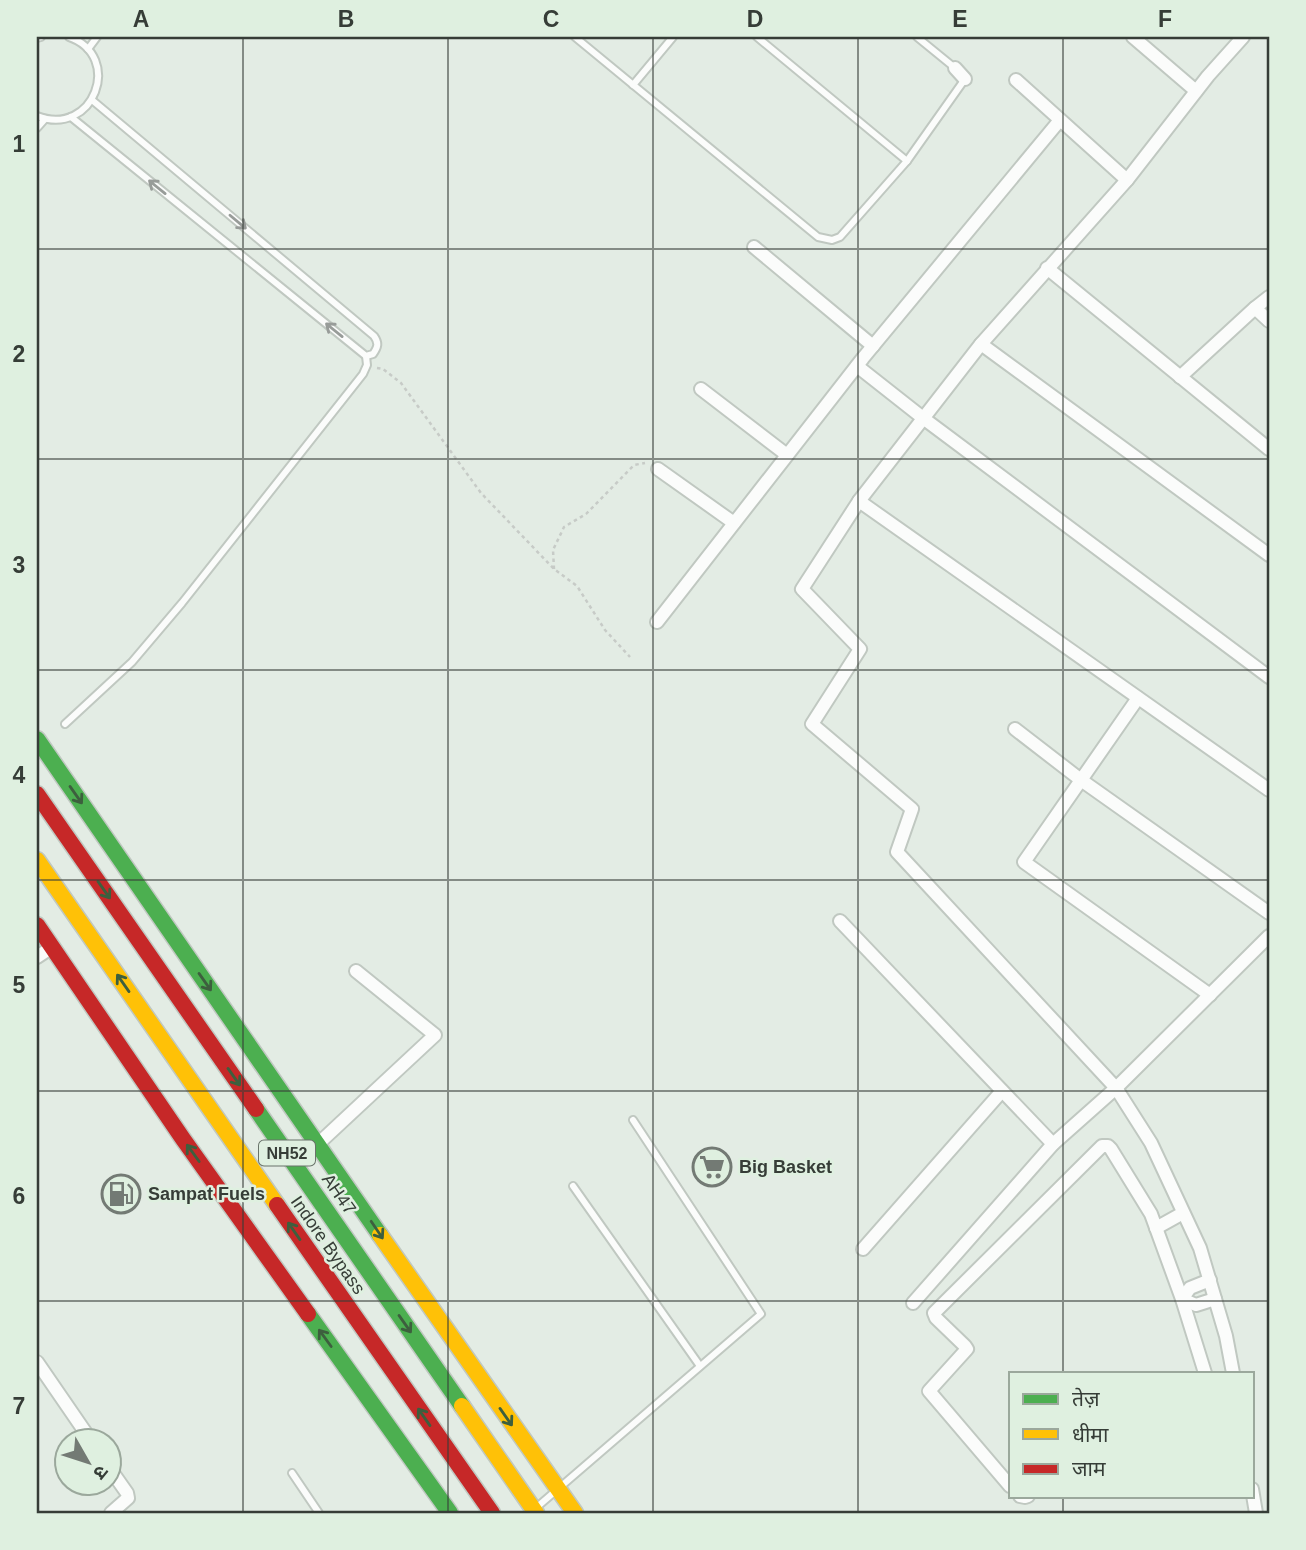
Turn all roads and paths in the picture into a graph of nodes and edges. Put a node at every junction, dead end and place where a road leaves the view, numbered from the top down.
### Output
1 (69, 37) edge
2 (97, 37) edge
3 (575, 37) edge
4 (673, 37) edge
5 (757, 37) edge
6 (917, 37) edge
7 (1133, 37) edge
8 (1243, 37) edge
9 (78, 38) edge
10 (88, 48) junction
11 (955, 68) joint
12 (965, 79) joint
13 (1016, 80) dead end
14 (633, 85) junction
15 (1196, 91) junction
16 (92, 100) junction
17 (37, 116) edge
18 (71, 117) junction
19 (45, 119) junction
20 (1059, 120) junction
21 (37, 128) edge
22 (907, 161) junction
23 (1127, 180) junction
24 (754, 247) dead end
25 (1047, 268) junction
26 (1269, 297) edge
27 (1255, 308) junction
28 (1269, 321) edge
29 (981, 344) junction
30 (873, 346) junction
31 (366, 356) junction
32 (367, 365) junction
33 (857, 366) junction
34 (1180, 377) junction
35 (701, 389) dead end
36 (923, 418) junction
37 (1269, 449) edge
38 (787, 455) junction
39 (658, 469) joint
40 (859, 501) junction
41 (734, 523) junction
42 (1269, 555) edge
43 (554, 569) junction
44 (657, 622) dead end
45 (630, 657) dead end
46 (1269, 677) edge
47 (1138, 698) junction
48 (65, 724) dead end
49 (1015, 729) dead end
50 (37, 739) edge
51 (1080, 780) junction
52 (1269, 790) edge
53 (37, 794) edge
54 (37, 860) edge
55 (1269, 913) edge
56 (840, 921) dead end
57 (37, 925) edge
58 (1269, 936) edge
59 (52, 947) junction
60 (37, 957) edge
61 (356, 971) dead end
62 (1210, 995) junction
63 (1116, 1088) junction
64 (1002, 1091) junction
65 (633, 1121) dead end
66 (318, 1144) junction
67 (1053, 1144) junction
68 (573, 1186) dead end
69 (1183, 1213) junction
70 (1156, 1228) junction
71 (863, 1249) dead end
72 (1210, 1280) junction
73 (1182, 1299) junction
74 (1215, 1299) junction
75 (913, 1303) dead end
76 (37, 1362) edge
77 (700, 1366) junction
78 (1205, 1372) edge
79 (1233, 1372) edge
80 (83, 1428) edge
81 (292, 1473) dead end
82 (1009, 1485) edge
83 (122, 1486) edge
84 (558, 1489) junction
85 (535, 1512) edge
86 (111, 1513) edge
87 (319, 1513) edge
88 (450, 1513) edge
89 (492, 1513) edge
90 (575, 1513) edge

1 - 9 lane
2 - 10 lane
3 - 14 lane
4 - 14 lane
5 - 22 lane
6 - 11 lane
7 - 15 street
8 - 15 street
9 - 10 lane
10 - 16 lane
11 - 12 street
12 - 22 lane
13 - 20 street
14 - 22 lane
15 - 23 street
16 - 18 lane
16 -> 31 lane
17 - 19 lane
18 - 19 lane
31 -> 18 lane
19 - 21 lane
20 - 23 street
20 - 30 street
23 - 25 street
24 - 30 street
25 - 29 street
25 - 34 street
26 - 27 street
27 - 28 street
27 - 34 street
29 - 36 street
29 - 42 street
30 - 33 street
31 - 32 lane
32 - 43 path
32 - 48 lane
33 - 36 street
33 - 38 street
34 - 37 street
35 - 38 street
36 - 40 street
36 - 46 street
38 - 41 street
39 - 41 street
39 - 43 path
40 - 47 street
40 - 63 street
41 - 44 street
43 - 45 path
47 - 51 street
47 - 52 street
49 - 51 street
50 -> 66 main road
51 - 55 street
51 - 62 street
53 -> 85 main road, AH47 / NH52
89 -> 54 main road, Indore Bypass / NH52
56 - 64 street
57 - 59 main road
58 - 62 street
59 - 60 street
88 -> 59 main road
61 - 66 street
62 - 63 street
63 - 67 street
63 - 69 street
64 - 67 street
64 - 71 street
65 - 77 lane
66 -> 84 main road
67 - 75 street
68 - 77 lane
69 - 70 street
69 - 72 street
70 - 73 street
70 - 82 street
72 - 73 street
72 - 74 street
73 - 74 street
73 - 78 street
74 - 79 street
76 - 80 street
77 - 84 lane
81 - 87 lane
83 - 86 street
84 - 85 lane
84 - 90 main road

